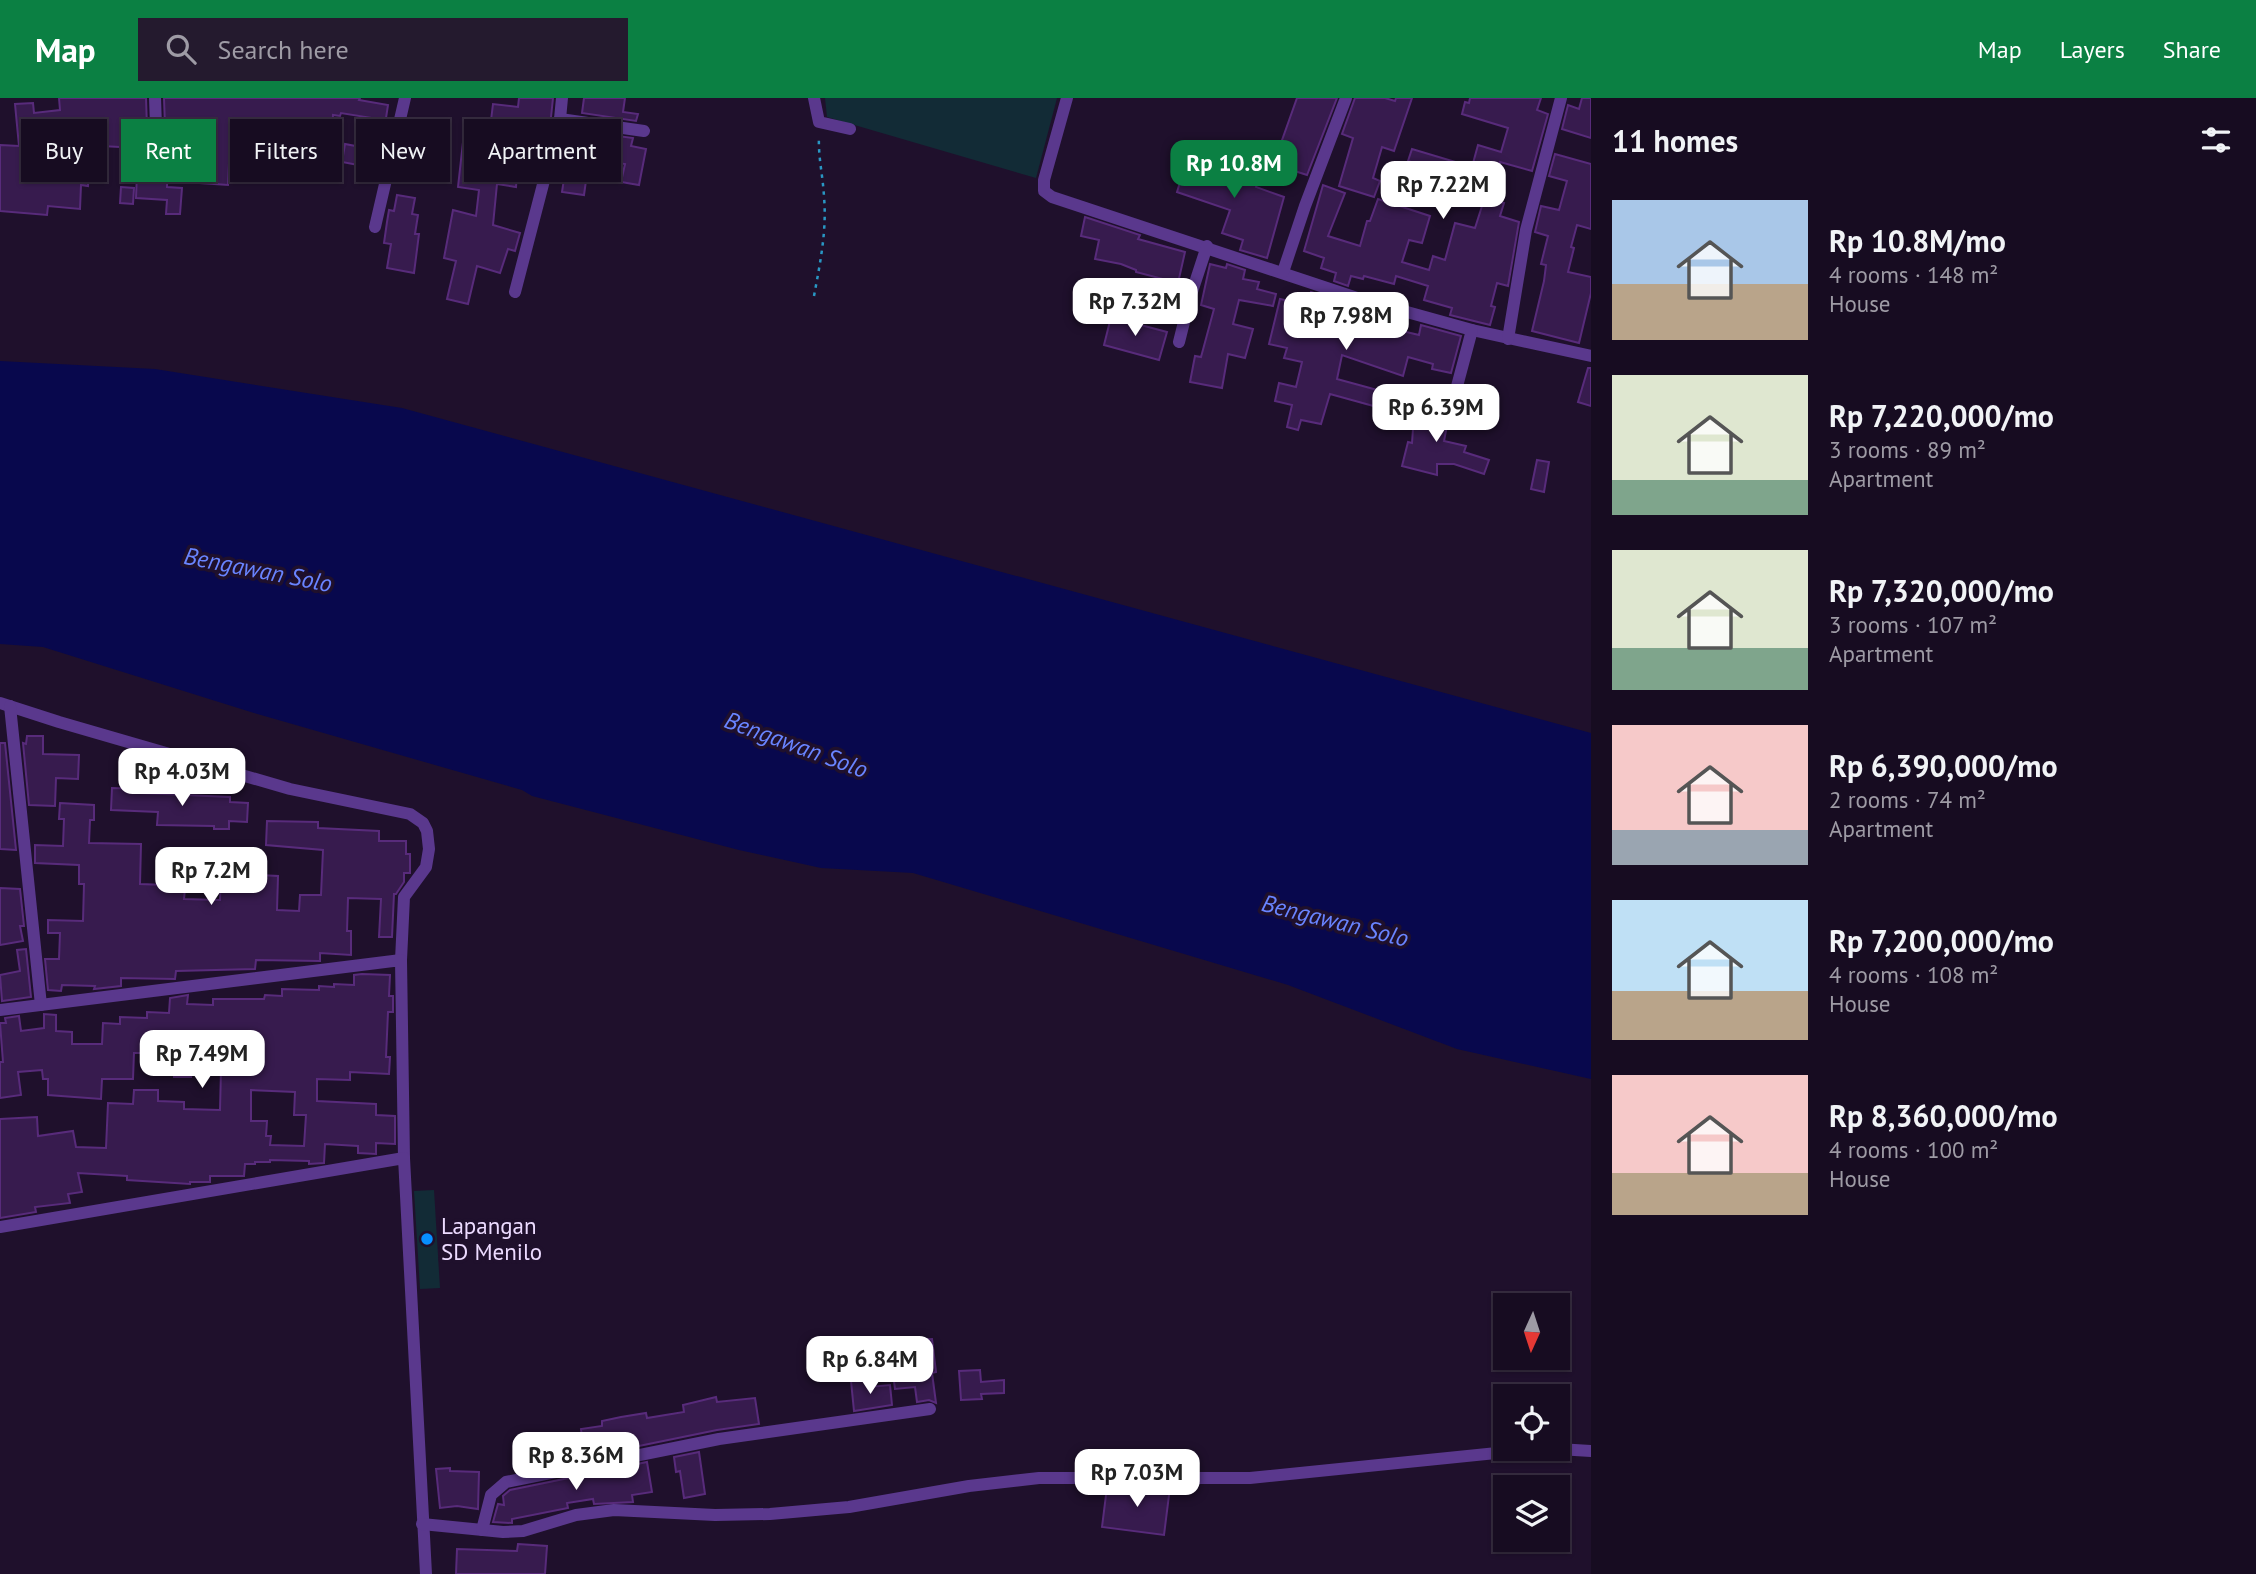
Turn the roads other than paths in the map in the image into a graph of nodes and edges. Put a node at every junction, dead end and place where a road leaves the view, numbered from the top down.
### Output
1 (155, 98) edge
2 (405, 98) edge
3 (562, 98) edge
4 (814, 98) edge
5 (1067, 98) edge
6 (1346, 98) edge
7 (1561, 98) edge
8 (156, 119) edge
9 (560, 119) edge
10 (621, 128) edge
11 (850, 130) dead end
12 (644, 131) dead end
13 (544, 182) edge
14 (375, 227) dead end
15 (1207, 247) junction
16 (1283, 272) junction
17 (515, 292) dead end
18 (1472, 330) junction
19 (1508, 339) junction
20 (1178, 342) dead end
21 (1591, 356) edge
22 (1457, 390) dead end
23 (5, 705) edge
24 (401, 960) junction
25 (41, 1004) junction
26 (0, 1010) edge
27 (404, 1158) junction
28 (0, 1227) edge
29 (930, 1409) dead end
30 (1570, 1450) edge
31 (1591, 1451) edge
32 (1493, 1453) edge
33 (422, 1524) junction
34 (482, 1530) junction
35 (426, 1574) edge

1 - 8 street
2 - 14 street
3 - 9 street
4 - 11 street
5 - 15 street
6 - 16 street
7 - 19 street
10 - 12 street
13 - 17 street
15 - 16 street
15 - 20 street
16 - 18 street
18 - 19 street
18 - 22 street
19 - 21 street
23 - 24 street
23 - 25 street
24 - 25 street
24 - 27 street
25 - 26 street
27 - 28 street
27 - 33 street
29 - 34 street
30 - 31 street
32 - 34 street
33 - 34 street
33 - 35 street

